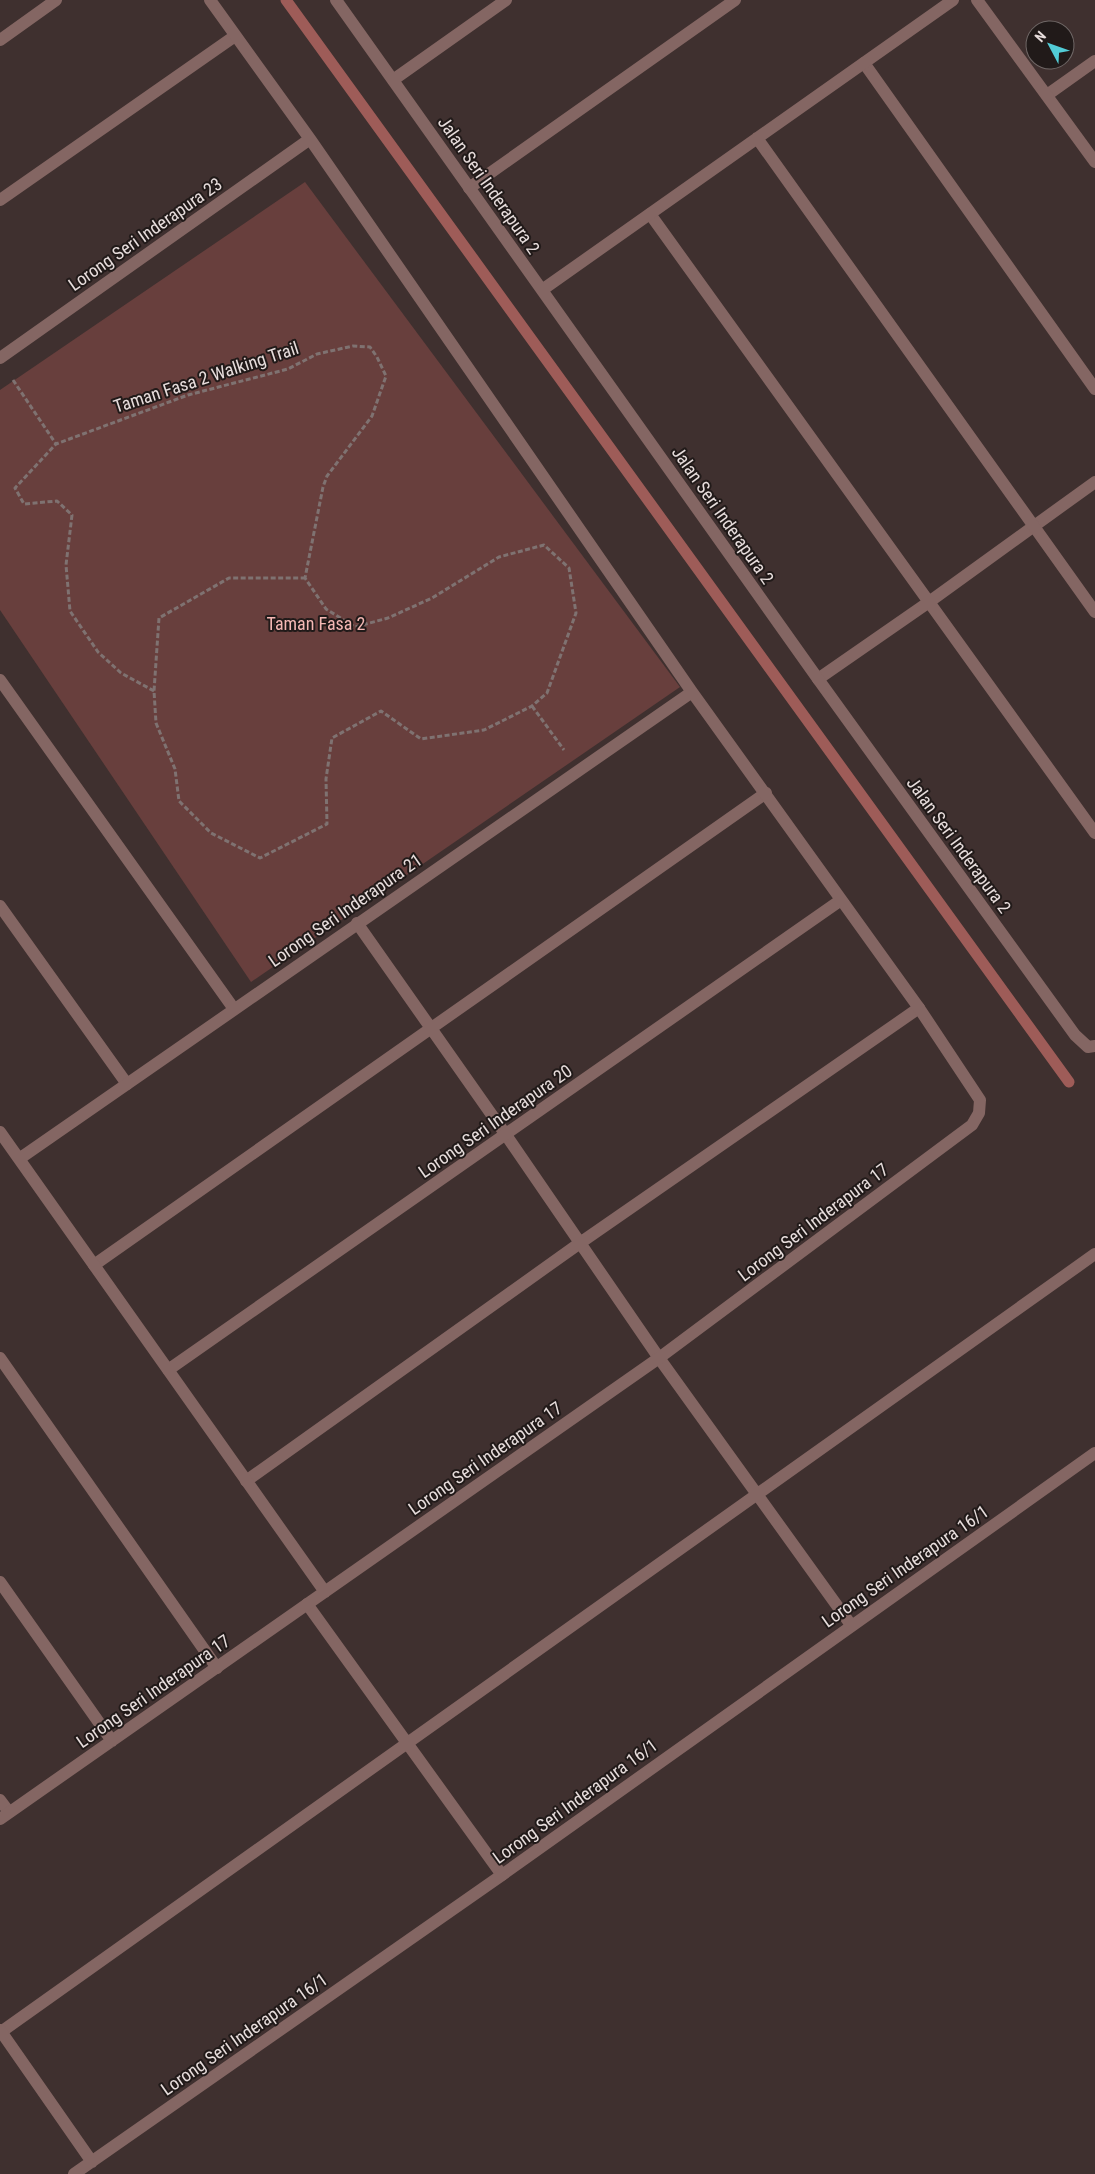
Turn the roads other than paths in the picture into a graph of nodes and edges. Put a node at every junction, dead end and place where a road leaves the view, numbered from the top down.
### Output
1 (56, 0) edge
2 (210, 0) edge
3 (336, 0) edge
4 (506, 0) edge
5 (735, 0) edge
6 (953, 0) edge
7 (977, 0) edge
8 (235, 36) junction
9 (0, 40) edge
10 (1095, 61) edge
11 (864, 62) junction
12 (393, 80) junction
13 (1046, 95) junction
14 (757, 138) junction
15 (310, 139) junction
16 (1095, 162) edge
17 (469, 188) junction
18 (0, 200) edge
19 (650, 214) junction
20 (542, 290) junction
21 (0, 358) edge
22 (1095, 389) edge
23 (1095, 482) edge
24 (1034, 527) junction
25 (929, 602) junction
26 (1095, 612) edge
27 (818, 679) junction
28 (0, 680) edge
29 (692, 692) junction
30 (766, 793) junction
31 (1095, 832) edge
32 (841, 900) junction
33 (0, 906) edge
34 (357, 924) junction
35 (919, 1008) junction
36 (234, 1009) junction
37 (431, 1030) junction
38 (1091, 1046) edge
39 (127, 1084) junction
40 (0, 1132) edge
41 (506, 1135) junction
42 (19, 1159) junction
43 (580, 1243) junction
44 (1095, 1254) edge
45 (94, 1265) junction
46 (0, 1358) edge
47 (659, 1358) junction
48 (168, 1370) junction
49 (1095, 1453) edge
50 (246, 1482) junction
51 (757, 1495) junction
52 (0, 1582) edge
53 (325, 1592) junction
54 (307, 1604) junction
55 (851, 1625) junction
56 (217, 1668) junction
57 (112, 1741) junction
58 (407, 1744) junction
59 (0, 1800) edge
60 (4, 1816) edge
61 (502, 1875) junction
62 (1, 2031) edge
63 (92, 2162) junction
64 (74, 2174) edge

1 - 9 street
2 - 8 street
3 - 12 street, Jalan Seri Inderapura 2
4 - 12 street
5 - 17 street
6 - 11 street
7 - 13 street
8 - 15 street
8 - 18 street
10 - 13 street
11 - 14 street
11 - 22 street
12 - 17 street, Jalan Seri Inderapura 2
13 - 16 street
14 - 19 street
14 - 24 street
15 - 21 street, Lorong Seri Inderapura 23
15 - 29 street
17 - 20 street, Jalan Seri Inderapura 2
19 - 20 street
19 - 25 street
20 - 27 street, Jalan Seri Inderapura 2
23 - 24 street
24 - 25 street
24 - 26 street
25 - 27 street
25 - 31 street
27 - 38 street, Jalan Seri Inderapura 2
28 - 36 street
29 - 30 street
29 - 34 street, Lorong Seri Inderapura 21
30 - 32 street
30 - 37 street
32 - 35 street
32 - 41 street, Lorong Seri Inderapura 20
33 - 39 street
34 - 36 street, Lorong Seri Inderapura 21
34 - 37 street
35 - 43 street
35 - 47 street, Lorong Seri Inderapura 17
36 - 39 street, Lorong Seri Inderapura 21
37 - 41 street
37 - 45 street
39 - 42 street, Lorong Seri Inderapura 21
40 - 42 street
41 - 43 street
41 - 48 street, Lorong Seri Inderapura 20
42 - 45 street
43 - 47 street
43 - 50 street
44 - 51 street
45 - 48 street
46 - 56 street
47 - 51 street
47 - 53 street, Lorong Seri Inderapura 17
48 - 50 street
49 - 55 street, Lorong Seri Inderapura 16/1
50 - 53 street
51 - 55 street
51 - 58 street
52 - 57 street
53 - 54 street, Lorong Seri Inderapura 17
54 - 56 street, Lorong Seri Inderapura 17
54 - 58 street
55 - 61 street, Lorong Seri Inderapura 16/1
56 - 57 street, Lorong Seri Inderapura 17
57 - 60 street, Lorong Seri Inderapura 17
58 - 61 street
58 - 62 street
59 - 60 street
61 - 63 street, Lorong Seri Inderapura 16/1
62 - 63 street
63 - 64 street, Lorong Seri Inderapura 16/1

